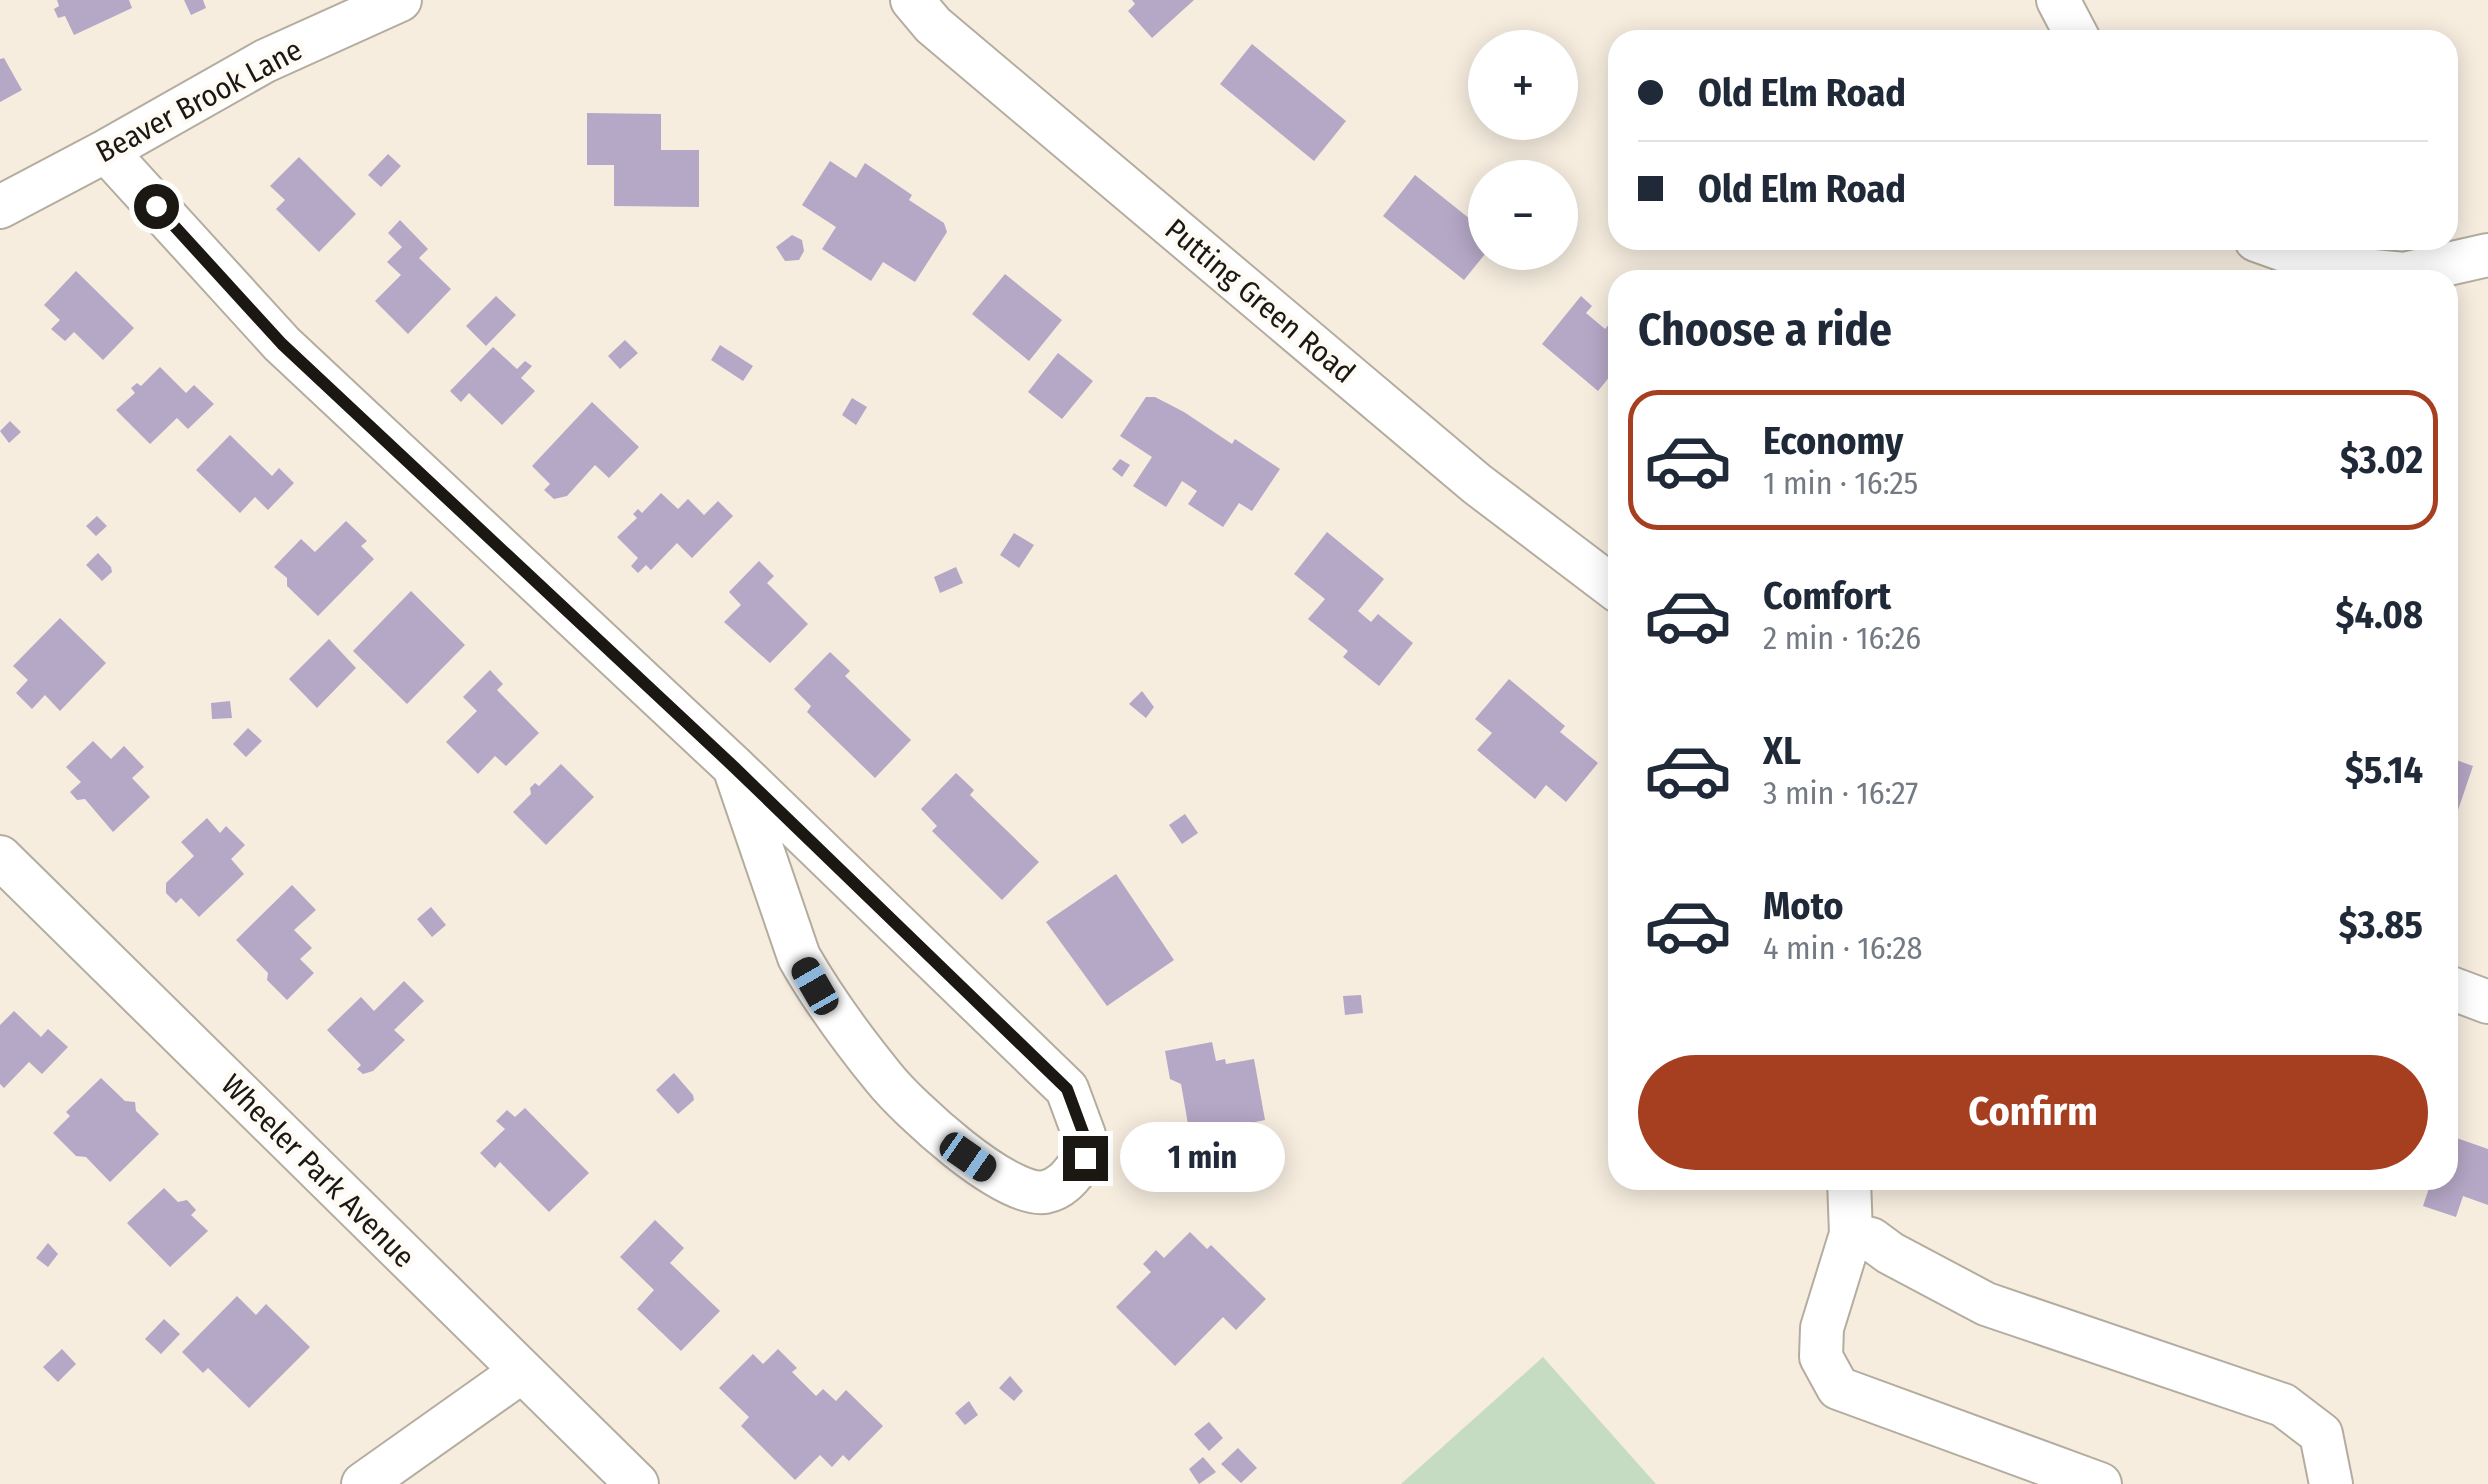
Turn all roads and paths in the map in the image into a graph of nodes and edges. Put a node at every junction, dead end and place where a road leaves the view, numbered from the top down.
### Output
1 (400, 0) edge
2 (912, 0) edge
3 (2058, 0) edge
4 (2074, 30) edge
5 (106, 151) junction
6 (0, 206) edge
7 (2284, 250) edge
8 (2488, 255) edge
9 (2363, 270) edge
10 (2422, 270) edge
11 (1608, 583) edge
12 (734, 767) junction
13 (0, 857) edge
14 (2458, 991) edge
15 (2488, 1002) edge
16 (1850, 1190) edge
17 (1850, 1234) junction
18 (521, 1372) junction
19 (363, 1484) edge
20 (637, 1484) edge
21 (2100, 1484) edge
22 (2331, 1484) edge

1 - 5 street, Beaver Brook Lane
2 - 11 street, Putting Green Road
3 - 4 street
5 - 6 street, Beaver Brook Lane
5 - 12 street
7 - 9 street
8 - 10 street
12 - 12 street
13 - 18 street, Wheeler Park Avenue
14 - 15 street
16 - 17 street
17 - 21 street
17 - 22 street
18 - 19 street
18 - 20 street, Wheeler Park Avenue

